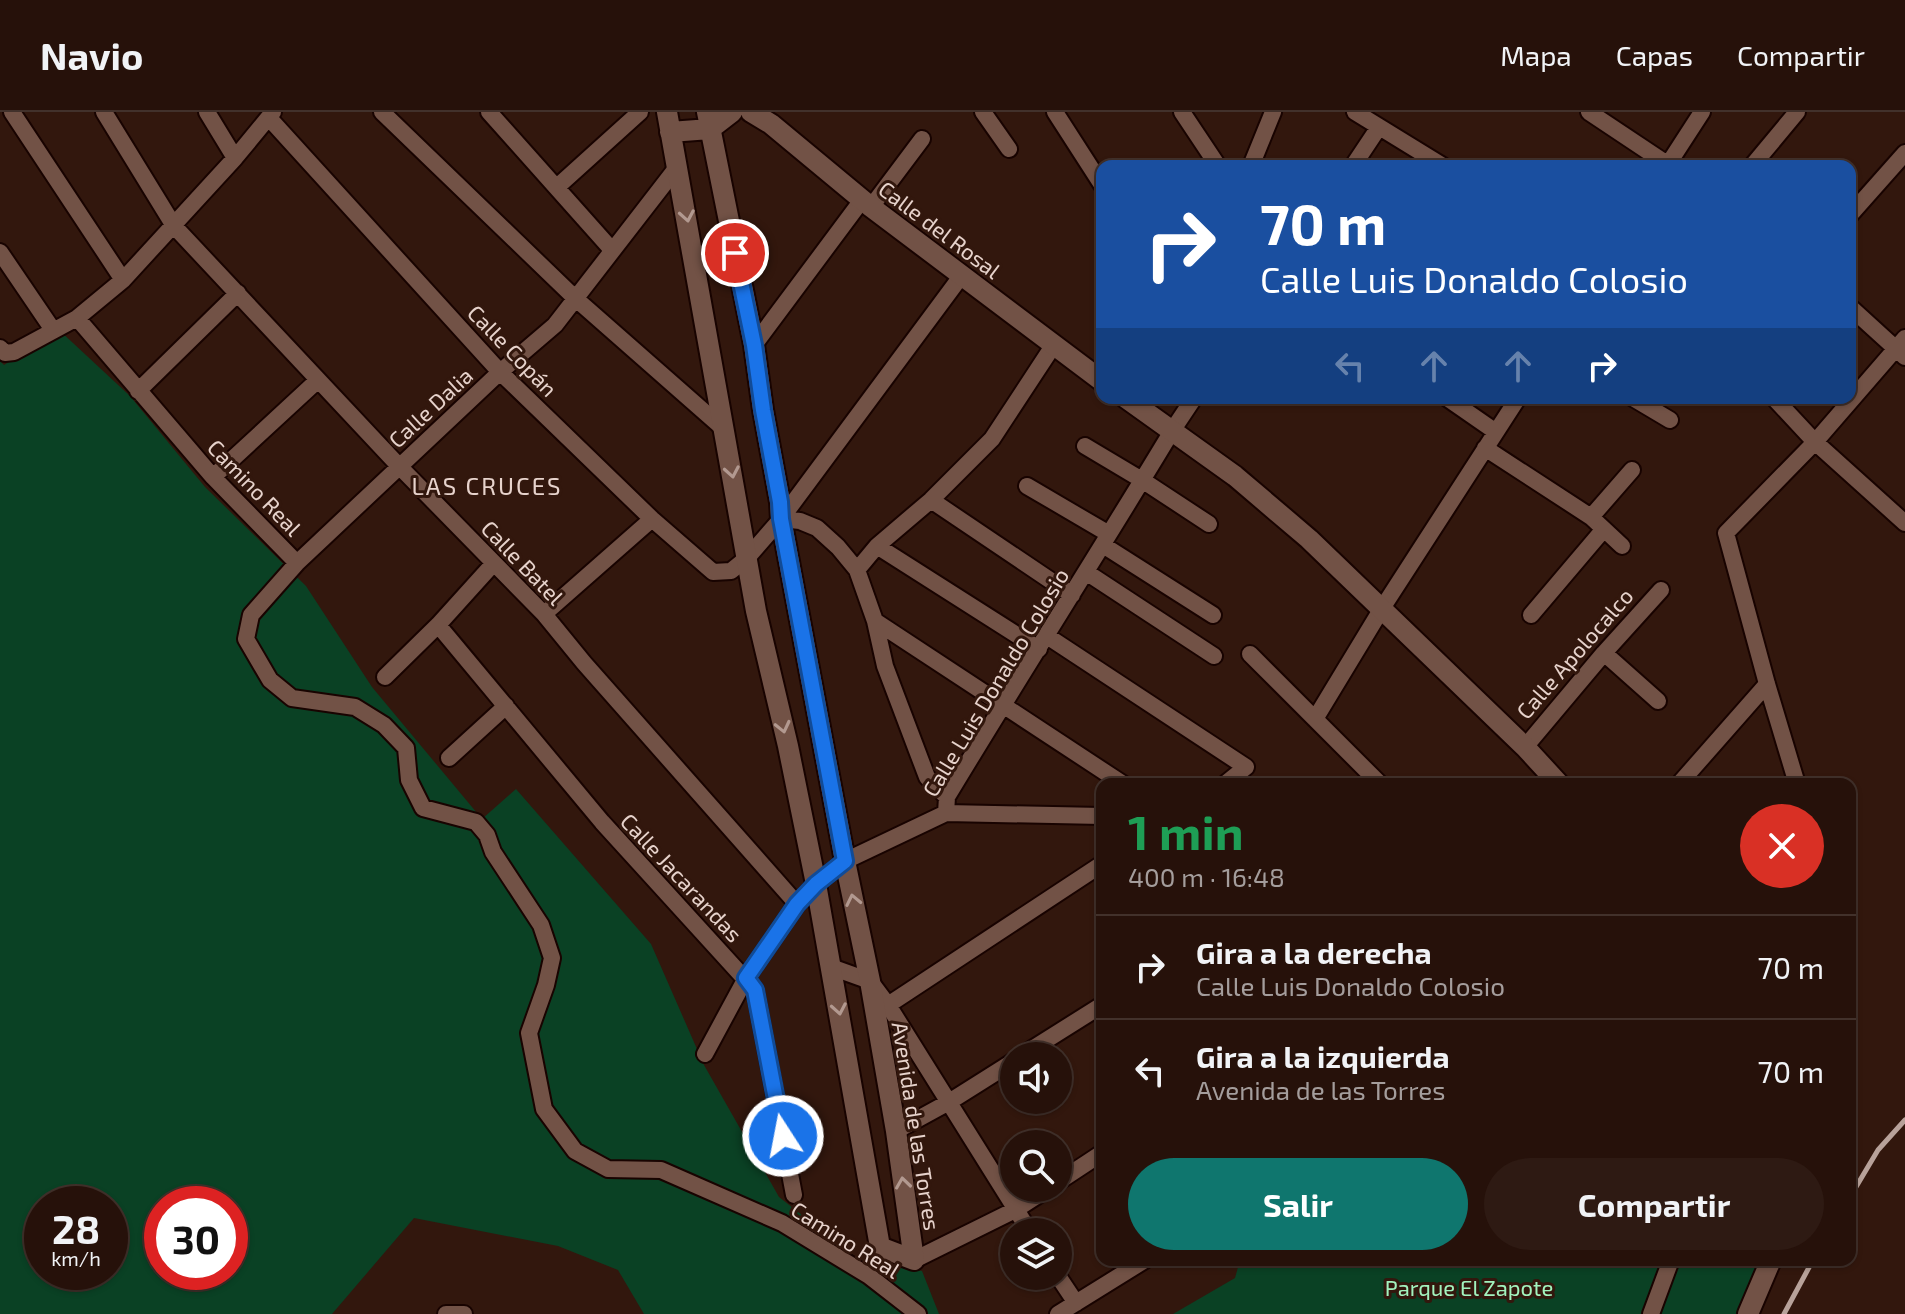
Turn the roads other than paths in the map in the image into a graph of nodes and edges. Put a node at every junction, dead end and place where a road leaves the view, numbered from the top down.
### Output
1 (12, 112) edge
2 (104, 112) edge
3 (207, 112) edge
4 (382, 112) edge
5 (489, 112) edge
6 (642, 112) edge
7 (732, 112) edge
8 (751, 112) edge
9 (983, 112) edge
10 (1055, 112) edge
11 (1182, 112) edge
12 (1273, 112) edge
13 (1355, 112) edge
14 (1589, 112) edge
15 (1702, 112) edge
16 (1797, 112) edge
17 (271, 115) edge
18 (708, 120) edge
19 (668, 122) edge
20 (1379, 127) junction
21 (922, 139) dead end
22 (1009, 149) dead end
23 (1905, 153) edge
24 (235, 158) junction
25 (1214, 160) edge
26 (1253, 160) edge
27 (1357, 160) edge
28 (1433, 160) edge
29 (1661, 160) edge
30 (1671, 160) edge
31 (1757, 160) edge
32 (678, 166) junction
33 (1096, 176) edge
34 (557, 187) junction
35 (867, 204) junction
36 (1856, 208) edge
37 (174, 226) junction
38 (612, 250) junction
39 (0, 252) edge
40 (962, 275) junction
41 (123, 280) junction
42 (238, 293) junction
43 (576, 299) junction
44 (1856, 312) edge
45 (77, 318) junction
46 (53, 330) junction
47 (754, 345) junction
48 (1053, 346) junction
49 (0, 348) edge
50 (1902, 348) edge
51 (500, 372) junction
52 (1096, 377) edge
53 (318, 380) junction
54 (138, 391) junction
55 (1856, 398) edge
56 (1134, 404) edge
57 (1190, 404) edge
58 (1456, 404) edge
59 (1514, 404) edge
60 (1643, 404) edge
61 (1780, 404) edge
62 (1850, 404) edge
63 (1670, 420) dead end
64 (725, 430) junction
65 (1172, 431) junction
66 (1496, 432) junction
67 (1815, 442) junction
68 (1085, 446) dead end
69 (1485, 448) junction
70 (399, 466) junction
71 (1632, 470) dead end
72 (213, 477) junction
73 (1142, 480) junction
74 (1027, 486) dead end
75 (931, 500) junction
76 (1591, 517) junction
77 (652, 519) junction
78 (781, 519) junction
79 (1905, 523) edge
80 (1209, 524) dead end
81 (1604, 529) junction
82 (1106, 540) junction
83 (877, 546) junction
84 (1622, 546) dead end
85 (747, 558) junction
86 (297, 563) junction
87 (494, 563) junction
88 (857, 570) junction
89 (1086, 572) junction
90 (1661, 590) dead end
91 (1072, 595) junction
92 (1381, 610) junction
93 (544, 614) junction
94 (1213, 615) dead end
95 (1531, 615) dead end
96 (875, 621) junction
97 (438, 625) junction
98 (1043, 643) junction
99 (1604, 653) junction
100 (1250, 654) dead end
101 (1214, 656) dead end
102 (385, 677) dead end
103 (1767, 684) junction
104 (1658, 701) dead end
105 (506, 706) junction
106 (1002, 706) junction
107 (1315, 719) junction
108 (1525, 747) junction
109 (449, 758) dead end
110 (1114, 778) edge
111 (1232, 778) edge
112 (1374, 778) edge
113 (1553, 778) edge
114 (1684, 778) edge
115 (1795, 778) edge
116 (947, 805) junction
117 (1096, 816) edge
118 (845, 861) junction
119 (1096, 868) edge
120 (816, 884) junction
121 (797, 904) junction
122 (831, 967) junction
123 (746, 978) junction
124 (870, 981) junction
125 (888, 1005) junction
126 (1096, 1009) edge
127 (1043, 1042) edge
128 (705, 1054) dead end
129 (1000, 1070) edge
130 (949, 1102) junction
131 (896, 1131) junction
132 (1096, 1157) edge
133 (1072, 1173) edge
134 (794, 1195) dead end
135 (1027, 1202) edge
136 (1015, 1210) junction
137 (1020, 1218) edge
138 (914, 1260) junction
139 (1135, 1266) edge
140 (1669, 1266) edge
141 (1768, 1266) edge
142 (1067, 1290) edge
143 (1076, 1303) junction
144 (446, 1314) edge
145 (464, 1314) edge
146 (918, 1314) edge
147 (1058, 1314) edge
148 (1651, 1314) edge
149 (1748, 1314) edge

1 - 41 street
2 - 37 street, Calle Batel
3 - 24 street
4 - 43 street
5 - 34 street
6 - 19 street
6 - 34 street
7 - 18 street
8 - 35 street, Calle del Rosal
9 - 22 street
10 - 33 street
11 - 25 street
12 - 26 street
13 - 20 street
14 - 29 street
15 - 30 street
16 - 31 street
17 - 24 street
17 - 51 street, Calle Copán
18 - 19 street
18 - 47 street, Avenida de las Torres
19 - 32 street, Avenida de las Torres
20 - 27 street
20 - 28 street
21 - 35 street
23 - 36 street
24 - 37 street
32 - 38 street, Calle Dalia
32 -> 64 street, Avenida de las Torres
34 - 38 street
35 - 40 street, Calle del Rosal
35 - 47 street
37 - 41 street
37 - 42 street, Calle Batel
38 - 43 street, Calle Dalia
39 - 46 street
40 - 48 street, Calle del Rosal
40 - 78 street
41 - 45 street
42 - 53 street, Calle Batel
42 - 54 street
43 - 51 street, Calle Dalia
43 - 64 street
44 - 50 street
45 - 46 street
45 - 54 street, Camino Real
46 - 49 street
47 - 78 street, Avenida de las Torres
48 - 52 street, Calle del Rosal
48 - 75 street
50 - 55 street
51 - 70 street, Calle Dalia
51 - 77 street, Calle Copán
53 - 70 street, Calle Batel
53 - 72 street
54 - 72 street, Camino Real
56 - 65 street
57 - 65 street, Calle Luis Donaldo Colosio
58 - 66 street
59 - 66 street
60 - 63 street
61 - 67 street
62 - 67 street
64 -> 85 street, Avenida de las Torres
65 - 73 street, Calle Luis Donaldo Colosio
65 - 92 street
66 - 69 street
67 - 79 street
67 - 103 street
68 - 73 street
69 - 76 street
69 - 92 street
70 - 86 street, Calle Dalia
70 - 87 street, Calle Batel
71 - 76 street
72 - 86 street, Camino Real
73 - 80 street
73 - 82 street, Calle Luis Donaldo Colosio
74 - 82 street
75 - 83 street
75 - 91 street
76 - 81 street
77 - 85 street, Calle Copán
77 - 93 street
78 - 85 street
78 - 88 street
78 - 118 street, Avenida de las Torres
81 - 84 street
81 - 95 street
82 - 89 street, Calle Luis Donaldo Colosio
82 - 94 street
83 - 88 street
83 - 98 street
85 -> 120 street, Avenida de las Torres
86 - 146 street, Camino Real
87 - 93 street, Calle Batel
87 - 97 street
88 - 96 street
89 - 91 street, Calle Luis Donaldo Colosio
89 - 101 street
90 - 99 street, Calle Apolocalco
91 - 98 street, Calle Luis Donaldo Colosio
92 - 107 street
92 - 108 street, Calle Apolocalco
93 - 121 street, Calle Batel
96 - 106 street
96 - 116 street
97 - 102 street
97 - 105 street, Calle Jacarandas
98 - 106 street, Calle Luis Donaldo Colosio
98 - 111 street
99 - 104 street
99 - 108 street, Calle Apolocalco
100 - 107 street
103 - 114 street
103 - 115 street
105 - 109 street
105 - 123 street, Calle Jacarandas
106 - 110 street
106 - 116 street, Calle Luis Donaldo Colosio
107 - 112 street
108 - 113 street, Calle Apolocalco
116 - 117 street
116 - 118 street, Calle Luis Donaldo Colosio
118 - 120 street, Calle Luis Donaldo Colosio
124 -> 118 street, Avenida de las Torres
119 - 125 street
120 - 121 street, Calle Luis Donaldo Colosio
120 - 122 street, Avenida de las Torres
121 - 123 street, Calle Luis Donaldo Colosio
122 - 124 street
122 -> 138 street, Avenida de las Torres
123 - 128 street, Calle Luis Donaldo Colosio
123 - 134 street, Calle Jacarandas
124 - 125 street
124 - 131 street, Avenida de las Torres
125 - 130 street
126 - 127 street
129 - 130 street
130 - 131 street
130 - 136 street
138 -> 131 street, Avenida de las Torres
132 - 133 street
135 - 136 street
136 - 137 street
136 - 138 street
139 - 143 street
140 - 148 street
141 - 149 street
142 - 143 street
143 - 147 street
144 - 145 street

